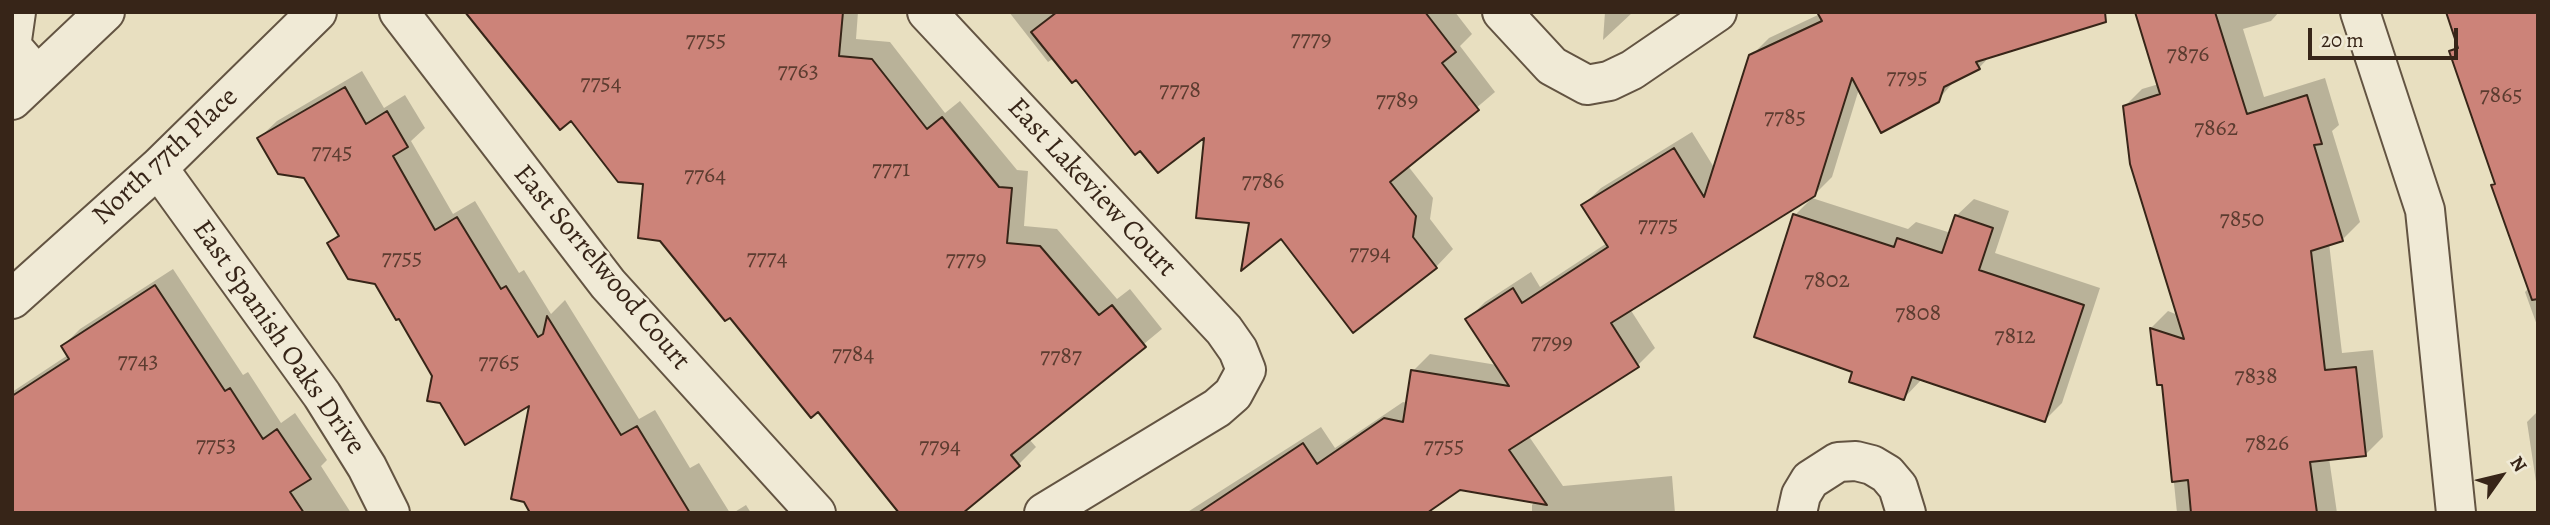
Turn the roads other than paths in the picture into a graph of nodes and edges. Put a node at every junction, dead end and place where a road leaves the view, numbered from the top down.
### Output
1 (16, 12) edge
2 (105, 12) edge
3 (317, 12) edge
4 (399, 12) edge
5 (927, 12) edge
6 (1502, 12) edge
7 (1717, 12) edge
8 (2360, 12) edge
9 (12, 40) edge
10 (12, 47) edge
11 (25, 88) edge
12 (158, 168) junction
13 (12, 299) edge
14 (390, 513) edge
15 (816, 513) edge
16 (1044, 513) edge
17 (1797, 513) edge
18 (1906, 513) edge
19 (2456, 513) edge

1 - 9 street
2 - 11 street
3 - 12 street, North 77th Place
4 - 15 street, East Sorrelwood Court
5 - 16 street, East Lakeview Court
6 - 7 street
8 - 19 street
10 - 11 street
12 - 13 street, North 77th Place
12 - 14 street, East Spanish Oaks Drive
17 - 18 street

